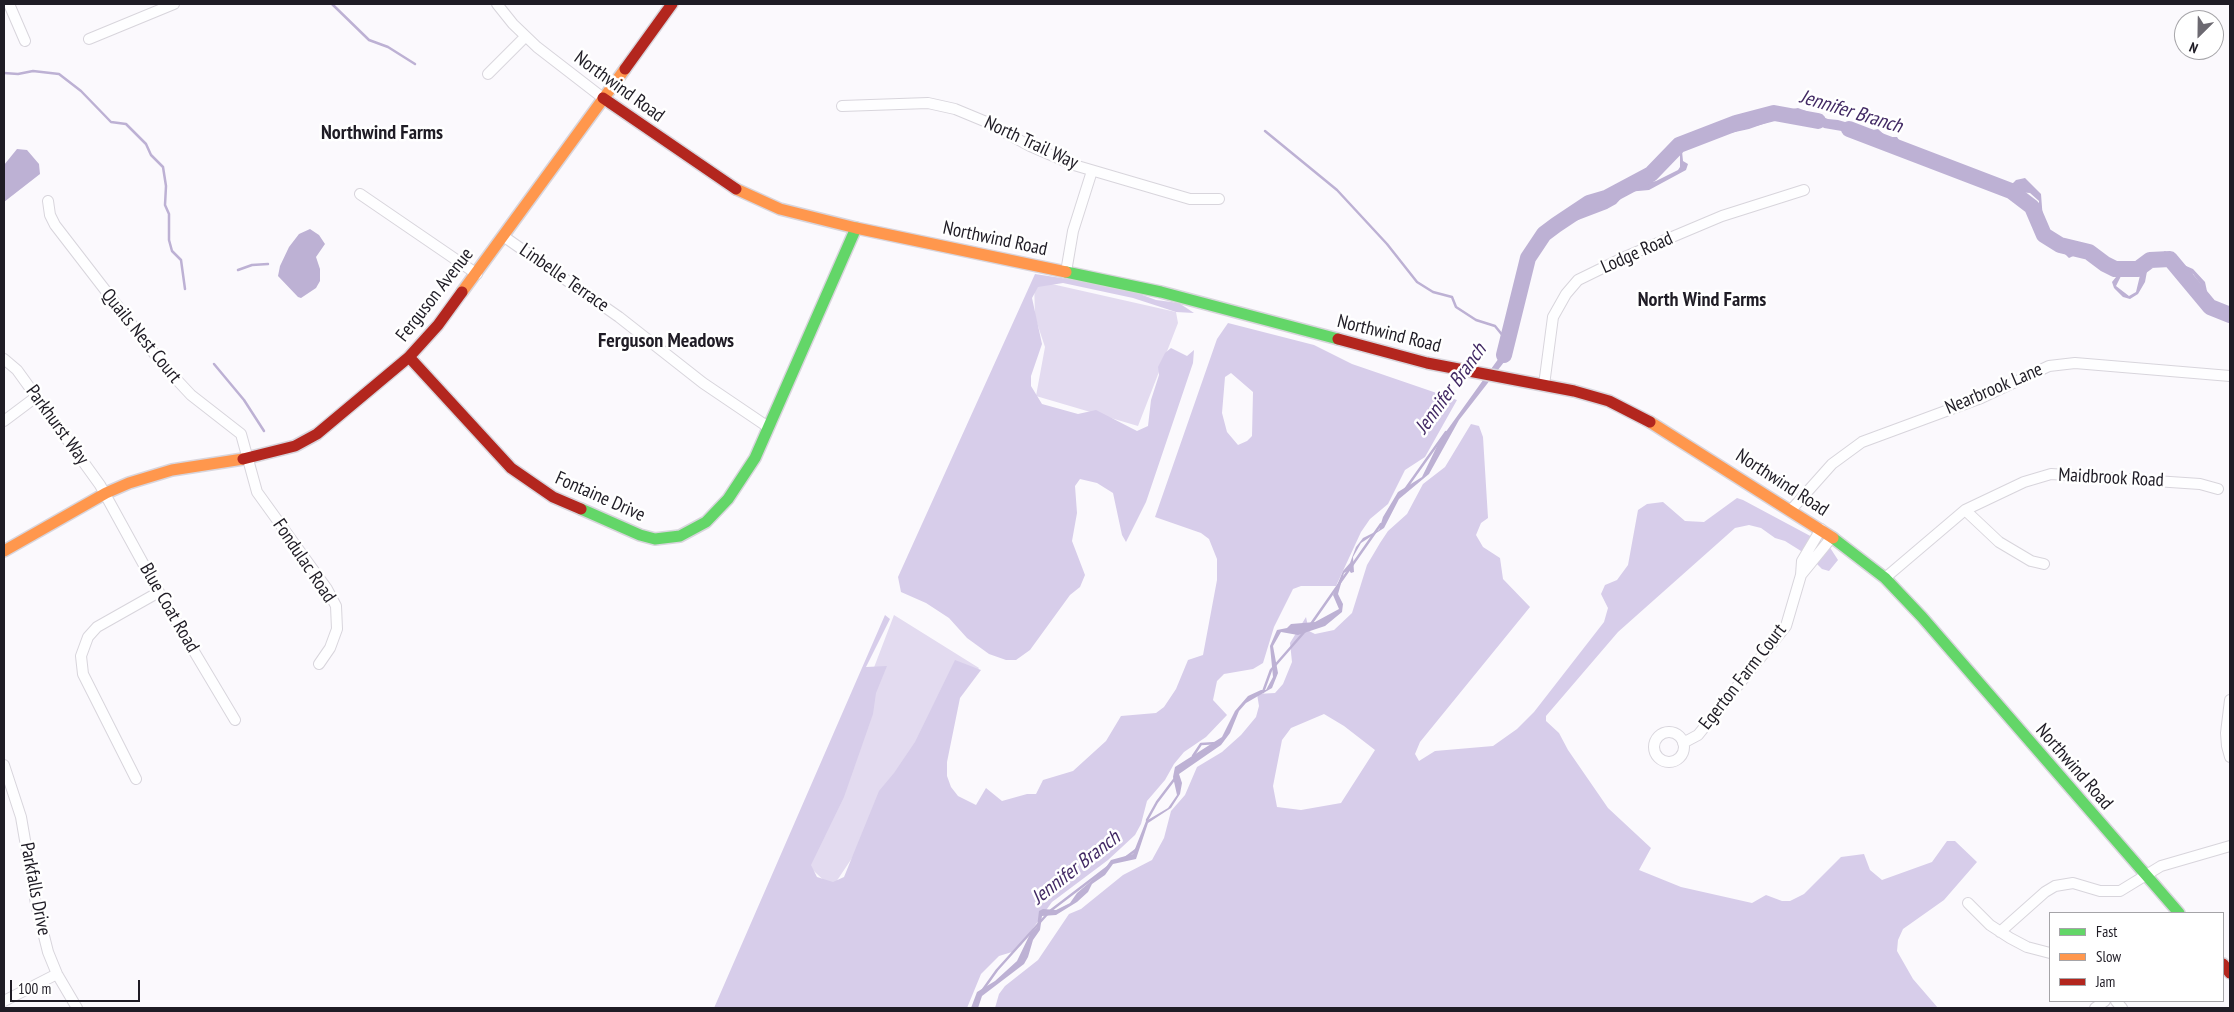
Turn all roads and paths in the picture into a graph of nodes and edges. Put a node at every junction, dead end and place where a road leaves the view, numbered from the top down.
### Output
1 (9, 4) edge
2 (174, 4) edge
3 (497, 4) edge
4 (668, 5) edge
5 (525, 37) junction
6 (89, 39) dead end
7 (24, 41) dead end
8 (488, 74) dead end
9 (603, 98) junction
10 (842, 106) dead end
11 (1092, 171) junction
12 (1804, 190) dead end
13 (360, 194) dead end
14 (1219, 199) dead end
15 (48, 201) dead end
16 (856, 228) junction
17 (503, 236) junction
18 (1066, 272) junction
19 (477, 274) junction
20 (410, 357) junction
21 (4, 360) edge
22 (2230, 376) edge
23 (1544, 385) junction
24 (36, 398) junction
25 (4, 421) edge
26 (768, 427) junction
27 (247, 458) junction
28 (2218, 489) dead end
29 (106, 493) junction
30 (1791, 510) junction
31 (1966, 510) junction
32 (1821, 529) junction
33 (1832, 537) junction
34 (4, 551) edge
35 (2044, 564) dead end
36 (1801, 575) junction
37 (1885, 578) junction
38 (159, 592) junction
39 (319, 664) dead end
40 (2230, 700) edge
41 (235, 720) dead end
42 (1683, 743) dead end
43 (2230, 757) edge
44 (4, 765) edge
45 (136, 779) dead end
46 (2230, 846) edge
47 (2145, 874) junction
48 (1968, 903) dead end
49 (2178, 912) edge
50 (2000, 932) junction
51 (2049, 952) edge
52 (57, 974) junction
53 (4, 1001) edge
54 (77, 1008) edge

1 - 7 street
2 - 6 street
3 - 5 street, Northwind Road
4 - 9 street, Ferguson Avenue
5 - 8 street
5 - 9 street, Northwind Road
9 - 16 street, Northwind Road
9 - 17 street, Ferguson Avenue
10 - 11 street, North Trail Way
11 - 14 street, North Trail Way
11 - 18 street
12 - 23 street, Lodge Road
13 - 19 street
15 - 27 street, Quails Nest Court
16 - 18 street, Northwind Road
16 - 26 street, Fontaine Drive
17 - 19 street, Ferguson Avenue
17 - 26 street, Linbelle Terrace
18 - 23 street, Northwind Road
19 - 20 street, Ferguson Avenue
20 - 26 street, Fontaine Drive
20 - 27 street, Ferguson Avenue
21 - 24 street, Parkhurst Way
22 - 30 street, Nearbrook Lane
23 - 30 street, Northwind Road
24 - 25 street
24 - 29 street, Parkhurst Way
27 - 29 street, Ferguson Avenue
27 - 39 street, Fondulac Road
28 - 31 street, Maidbrook Road
29 - 34 street, Ferguson Avenue
29 - 38 street, Blue Coat Road
30 - 32 street, Northwind Road
31 - 35 street
31 - 37 street, Maidbrook Road
32 - 33 street, Northwind Road
32 - 36 street, Egerton Farm Court
33 - 36 street, Egerton Farm Court
33 - 37 street, Northwind Road
36 - 42 street, Egerton Farm Court
37 - 47 street, Northwind Road
38 - 41 street, Blue Coat Road
38 - 45 street
40 - 43 street
44 - 52 street, Parkfalls Drive
46 - 47 street
47 - 49 street, Northwind Road
47 - 50 street
48 - 50 street
50 - 51 street
52 - 53 street
52 - 54 street, Parkfalls Drive

